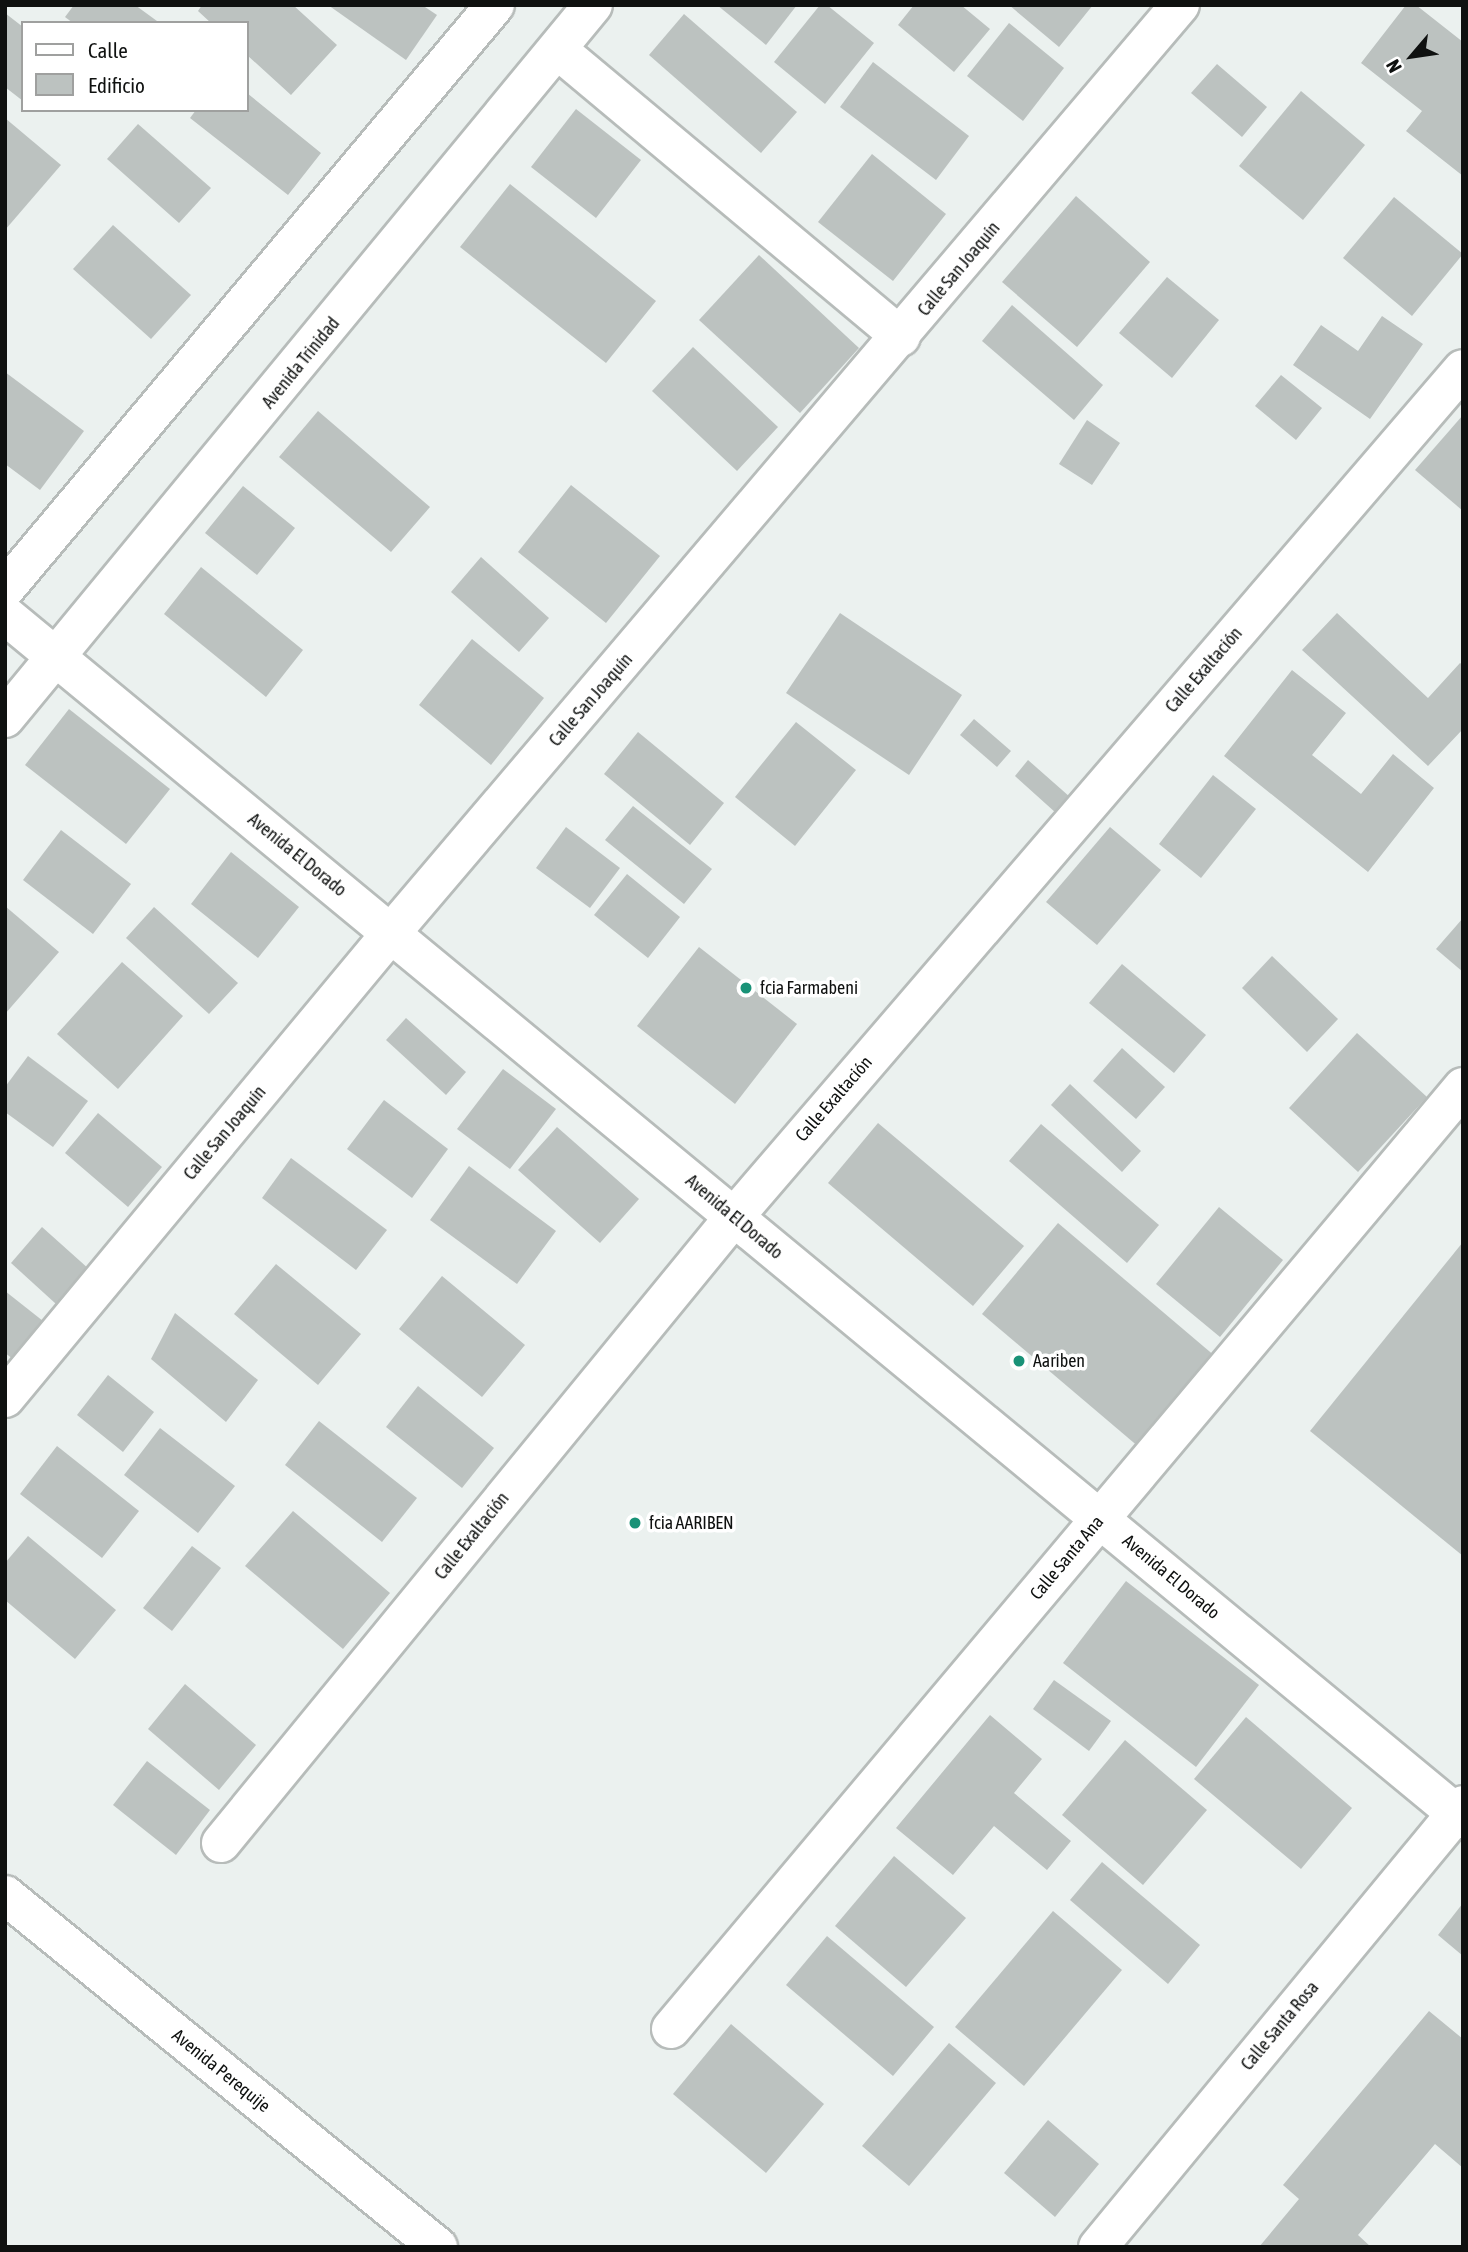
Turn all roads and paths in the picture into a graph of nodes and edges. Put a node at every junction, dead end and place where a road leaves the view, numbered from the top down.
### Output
1 (495, 5) edge
2 (593, 5) edge
3 (1180, 5) edge
4 (558, 50) junction
5 (901, 337) junction
6 (1463, 369) edge
7 (5, 590) edge
8 (5, 615) edge
9 (57, 658) junction
10 (5, 718) edge
11 (391, 933) junction
12 (1463, 1087) edge
13 (734, 1217) junction
14 (5, 1398) edge
15 (1100, 1518) junction
16 (1461, 1812) edge
17 (221, 1843) dead end
18 (5, 1895) edge
19 (671, 2029) dead end
20 (438, 2247) edge
21 (1098, 2247) edge

1 - 7 street
2 - 4 street, Avenida Trinidad
3 - 5 street, Calle San Joaquín
4 - 5 street
4 - 9 street, Avenida Trinidad
5 - 11 street, Calle San Joaquín
6 - 13 street, Calle Exaltación
8 - 9 street, Avenida El Dorado
9 - 10 street, Avenida Trinidad
9 - 11 street, Avenida El Dorado
11 - 13 street, Avenida El Dorado
11 - 14 street, Calle San Joaquín
12 - 15 street, Calle Santa Ana
13 - 15 street, Avenida El Dorado
13 - 17 street, Calle Exaltación
15 - 16 street, Avenida El Dorado
15 - 19 street, Calle Santa Ana
16 - 21 street, Calle Santa Rosa
18 - 20 street, Avenida Perequije

